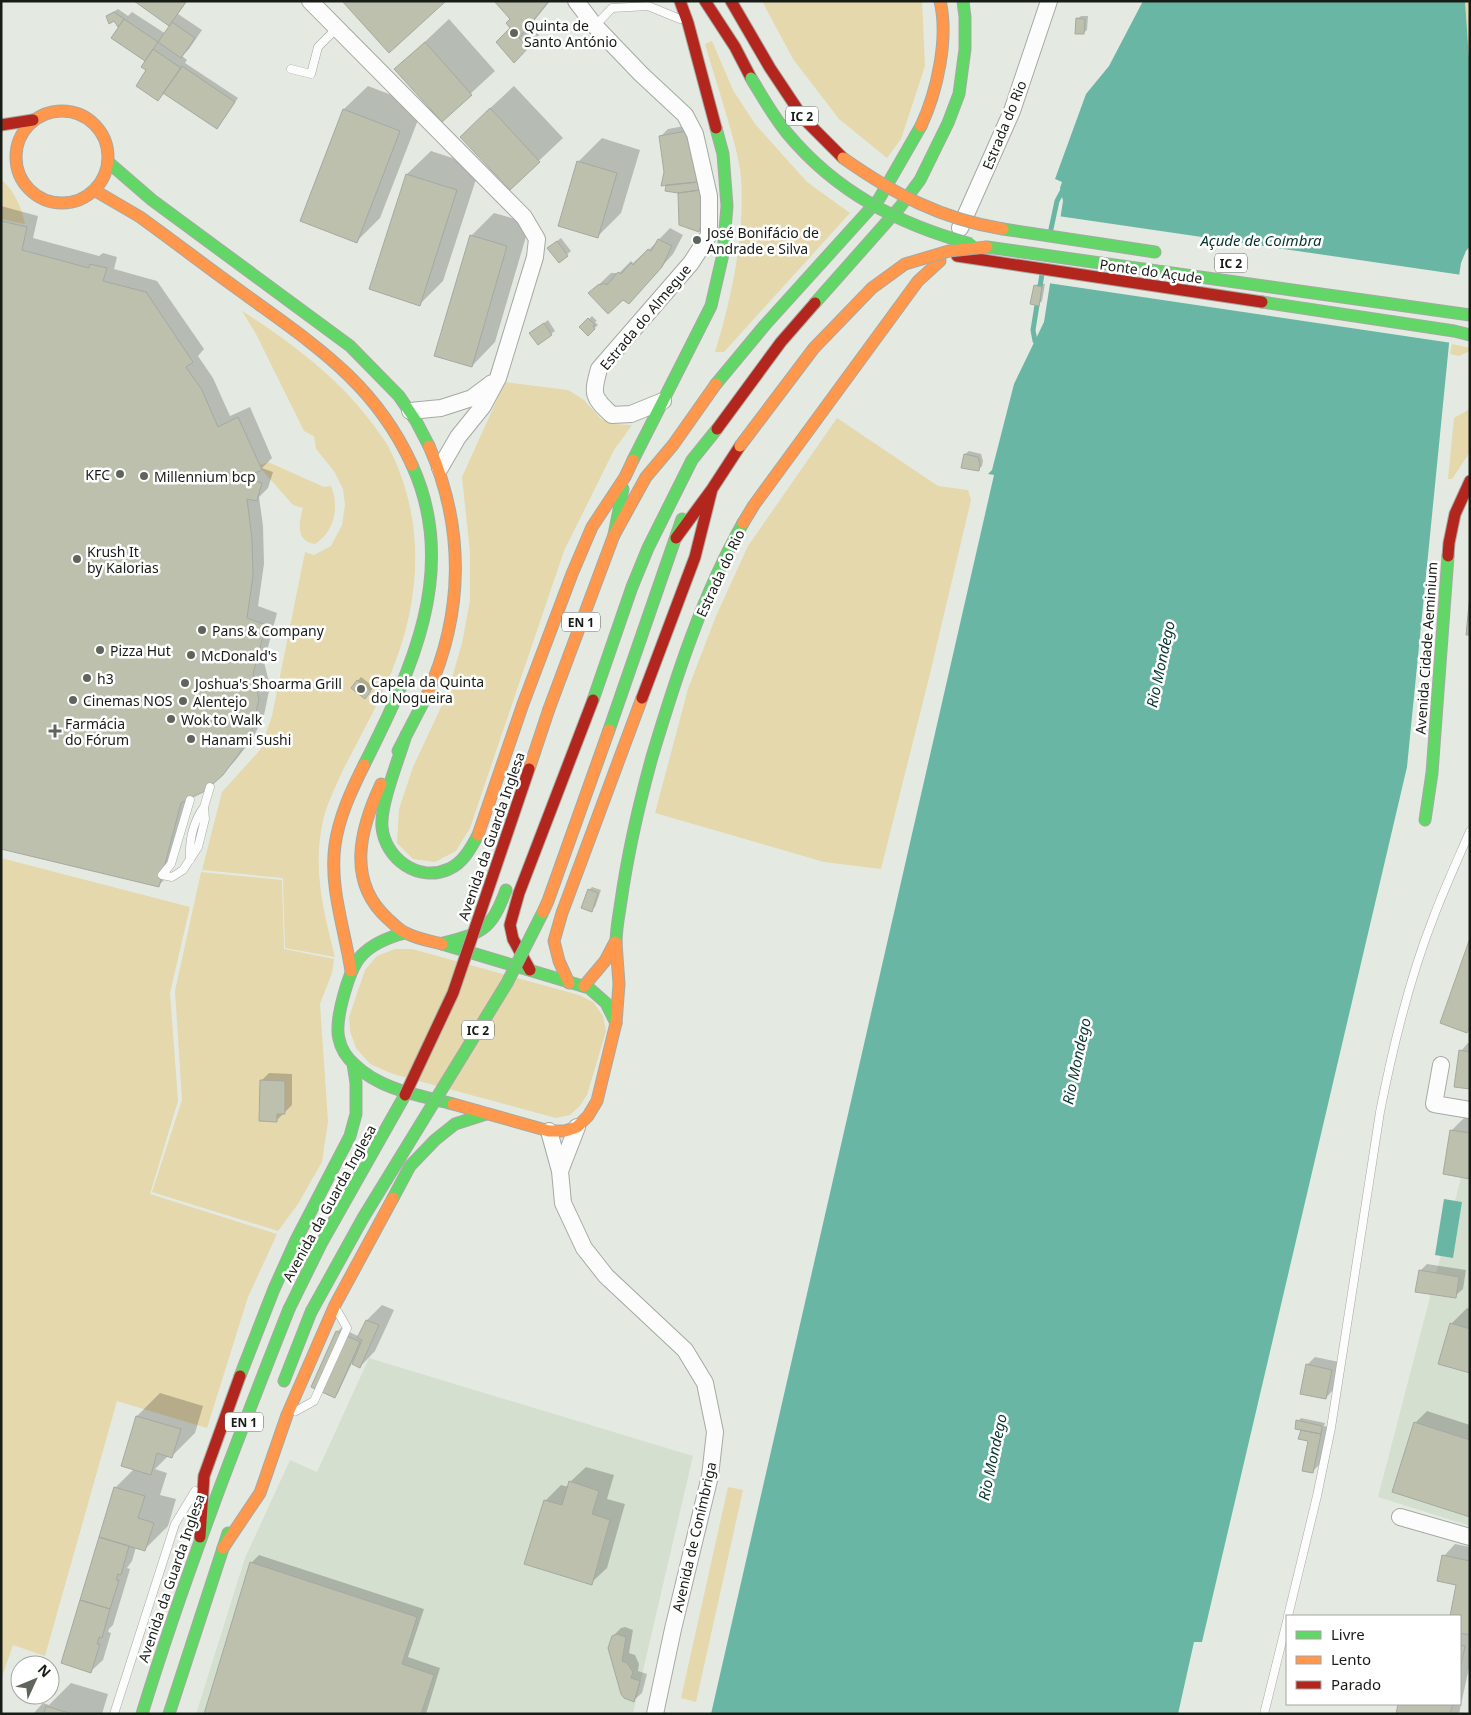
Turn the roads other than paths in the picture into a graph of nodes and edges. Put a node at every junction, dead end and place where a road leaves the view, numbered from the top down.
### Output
1 (310, 1) edge
2 (576, 1) edge
3 (680, 1) edge
4 (705, 1) edge
5 (731, 1) edge
6 (940, 1) edge
7 (963, 1) edge
8 (1049, 1) edge
9 (748, 10) dead end
10 (688, 23) junction
11 (595, 26) junction
12 (337, 28) junction
13 (753, 38) junction
14 (291, 69) dead end
15 (33, 120) junction
16 (1, 125) edge
17 (6, 160) dead end
18 (108, 162) junction
19 (17, 169) junction
20 (94, 190) junction
21 (987, 247) junction
22 (954, 251) junction
23 (1162, 253) dead end
24 (1470, 315) edge
25 (1470, 335) edge
26 (498, 378) junction
27 (663, 401) junction
28 (410, 411) junction
29 (716, 431) junction
30 (673, 445) junction
31 (701, 467) dead end
32 (440, 468) junction
33 (663, 476) dead end
34 (625, 477) junction
35 (1470, 481) edge
36 (712, 489) junction
37 (687, 502) dead end
38 (614, 535) junction
39 (676, 538) junction
40 (549, 710) joint
41 (406, 735) junction
42 (210, 787) dead end
43 (190, 800) dead end
44 (1425, 820) dead end
45 (1470, 831) edge
46 (510, 877) dead end
47 (405, 932) junction
48 (616, 941) junction
49 (443, 943) junction
50 (530, 970) junction
51 (351, 971) junction
52 (569, 983) junction
53 (584, 986) junction
54 (616, 1023) junction
55 (353, 1064) junction
56 (1440, 1065) dead end
57 (1470, 1110) edge
58 (486, 1114) junction
59 (577, 1127) junction
60 (549, 1131) junction
61 (560, 1171) junction
62 (335, 1304) junction
63 (289, 1309) joint
64 (279, 1394) dead end
65 (288, 1415) junction
66 (204, 1476) junction
67 (238, 1503) dead end
68 (1400, 1516) dead end
69 (200, 1537) junction
70 (1470, 1537) edge
71 (223, 1548) junction
72 (1288, 1615) edge
73 (1286, 1625) edge
74 (114, 1714) edge
75 (142, 1714) edge
76 (168, 1714) edge
77 (655, 1714) edge
78 (1264, 1714) edge

1 - 12 street
2 - 11 street, Estrada do Almegue
3 - 10 main road
4 - 21 main road, IC 2, bridge
5 - 13 main road, IC 2
6 - 30 main road
7 - 29 main road
8 - 22 street, Estrada do Rio
9 - 13 main road
10 - 11 lane
10 - 27 main road
11 - 27 street, Estrada do Almegue
12 - 14 lane
12 - 26 street
13 - 23 main road, IC 2, bridge
15 - 16 main road
15 - 18 main road
15 - 19 main road
17 - 19 main road
18 - 20 main road
18 - 28 main road
19 - 20 main road
20 - 51 main road
21 - 24 main road, IC 2
21 - 36 main road, bridge
22 - 25 main road, Ponte do Açude
22 - 48 main road, Estrada do Rio
26 - 28 street
26 - 32 street
27 - 34 main road
28 - 32 main road
29 - 31 main road
29 - 50 main road
30 - 33 main road
30 - 38 main road
32 - 41 main road
34 - 38 main road
34 - 41 main road
35 - 44 main road, Avenida Cidade Aeminium
36 - 39 main road
36 - 52 main road
37 - 39 main road
38 - 40 main road, EN 1
39 - 64 main road, IC 2, bridge
40 - 63 main road, Avenida da Guarda Inglesa / IC 2, bridge
41 - 47 main road
42 - 43 lane
45 - 72 lane
46 - 49 main road
47 - 49 main road
47 - 51 main road
48 - 53 main road, Estrada do Rio
48 - 54 main road, Estrada do Rio
49 - 50 main road
50 - 52 main road
51 - 55 main road
52 - 53 main road
53 - 54 main road
54 - 59 main road, Estrada do Rio
55 - 58 main road
55 - 66 main road
56 - 57 street
58 - 60 main road
58 - 62 main road
59 - 60 main road
59 - 61 street, Avenida de Conímbriga
60 - 61 street, Avenida de Conímbriga
61 - 77 street, Avenida de Conímbriga
62 - 65 main road
62 - 65 lane
63 - 69 main road, Avenida da Guarda Inglesa / EN 1
65 - 71 main road
66 - 69 main road
66 - 74 lane, Avenida da Guarda Inglesa
67 - 71 main road
68 - 70 street
69 - 75 main road, Avenida da Guarda Inglesa / EN 1
71 - 76 main road
73 - 78 lane

